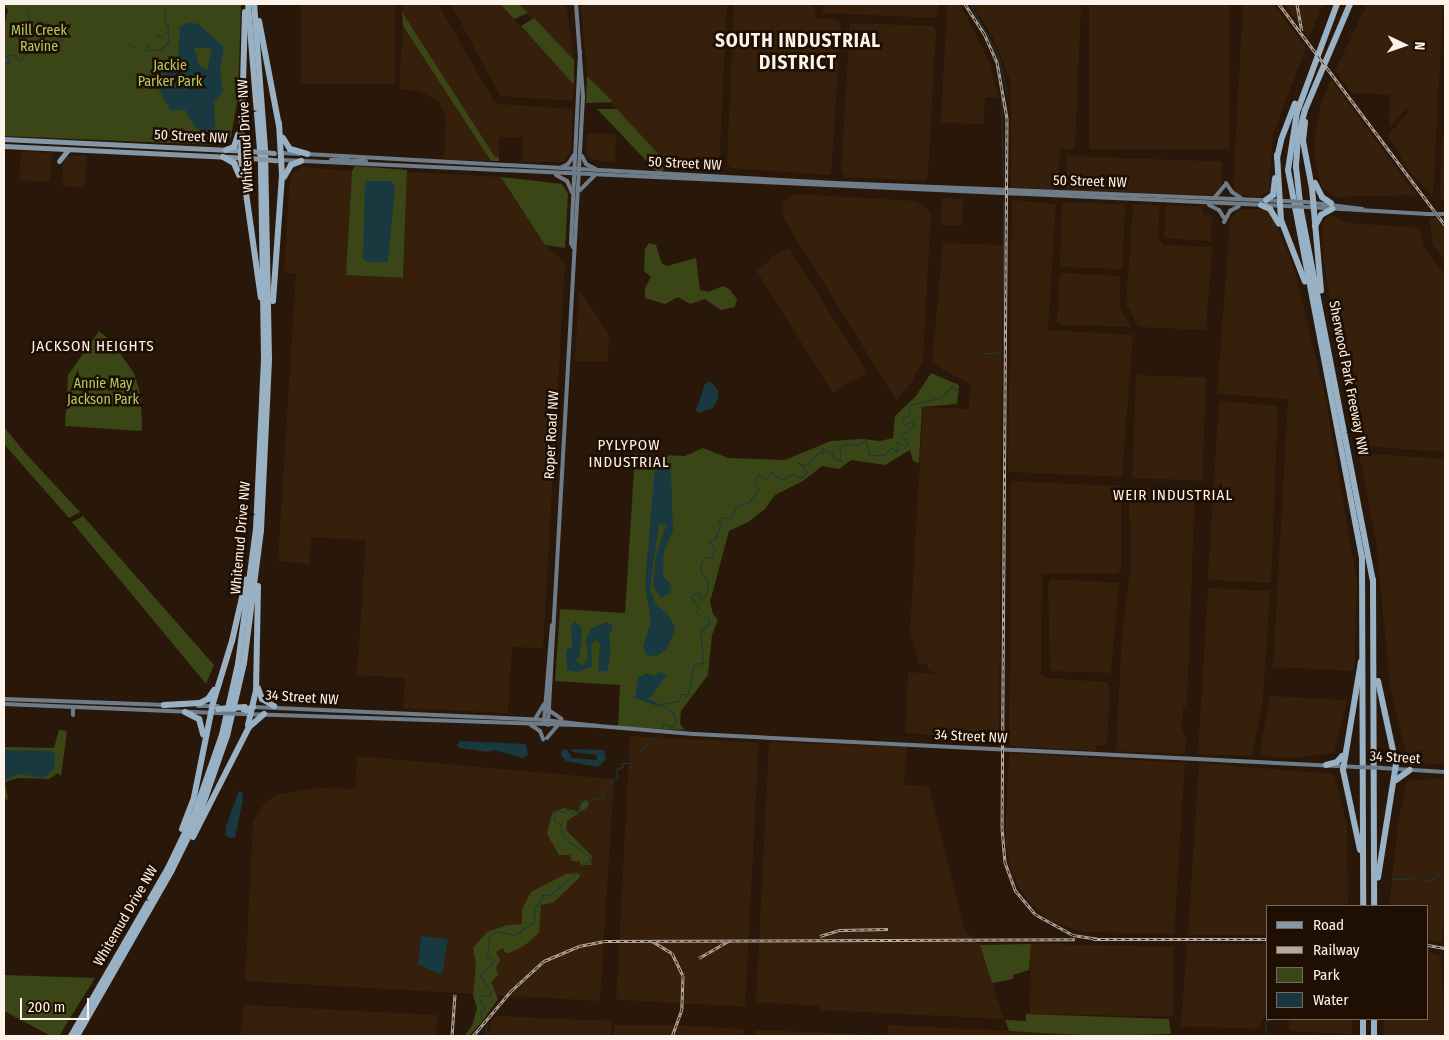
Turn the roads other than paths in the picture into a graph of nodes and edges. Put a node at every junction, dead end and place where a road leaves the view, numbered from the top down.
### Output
1 (247, 4) edge
2 (254, 4) edge
3 (576, 4) edge
4 (1336, 4) edge
5 (1350, 4) edge
6 (580, 51) junction
7 (1314, 64) junction
8 (1318, 78) junction
9 (241, 122) junction
10 (279, 123) junction
11 (4, 139) edge
12 (4, 146) edge
13 (180, 148) junction
14 (72, 149) junction
15 (576, 150) junction
16 (169, 154) junction
17 (225, 154) junction
18 (240, 154) junction
19 (307, 154) junction
20 (581, 154) junction
21 (1278, 155) junction
22 (278, 156) junction
23 (350, 158) junction
24 (391, 160) junction
25 (59, 161) dead end
26 (301, 161) junction
27 (314, 162) junction
28 (349, 163) junction
29 (556, 169) junction
30 (574, 172) junction
31 (580, 172) junction
32 (1310, 172) junction
33 (551, 173) junction
34 (600, 173) junction
35 (282, 185) junction
36 (245, 195) junction
37 (579, 195) junction
38 (573, 196) junction
39 (1213, 198) junction
40 (1246, 200) junction
41 (1204, 203) junction
42 (1263, 203) junction
43 (1283, 204) junction
44 (1242, 205) junction
45 (1310, 205) junction
46 (1331, 206) junction
47 (1445, 214) edge
48 (1315, 229) junction
49 (1285, 234) junction
50 (574, 247) junction
51 (1313, 306) junction
52 (267, 314) junction
53 (1324, 326) junction
54 (256, 529) junction
55 (257, 570) junction
56 (1365, 618) junction
57 (552, 625) junction
58 (1375, 657) junction
59 (225, 663) junction
60 (257, 672) junction
61 (546, 694) junction
62 (4, 699) edge
63 (79, 703) junction
64 (4, 704) edge
65 (164, 705) junction
66 (274, 706) junction
67 (73, 707) junction
68 (82, 708) junction
69 (549, 708) junction
70 (215, 709) junction
71 (252, 710) junction
72 (185, 712) junction
73 (264, 714) junction
74 (534, 720) junction
75 (546, 722) junction
76 (574, 722) junction
77 (529, 724) junction
78 (558, 725) junction
79 (598, 726) junction
80 (245, 733) junction
81 (1344, 752) junction
82 (202, 756) junction
83 (1326, 765) junction
84 (1343, 766) junction
85 (1360, 767) junction
86 (1378, 768) junction
87 (1396, 769) junction
88 (1410, 770) junction
89 (1444, 772) edge
90 (1394, 786) junction
91 (170, 869) junction
92 (1363, 877) junction
93 (1363, 905) edge
94 (1375, 905) edge
95 (1375, 905) edge
96 (1363, 1020) edge
97 (1374, 1020) edge
98 (71, 1036) edge
99 (77, 1036) edge
100 (1363, 1036) edge
101 (1374, 1036) edge

1 - 9 highway
1 - 52 highway, Whitemud Drive NW
2 - 10 highway
2 - 52 highway, Whitemud Drive NW
3 - 6 main road, Roper Road NW
4 - 7 highway, Sherwood Park Freeway NW
5 - 8 highway, Sherwood Park Freeway NW
6 - 15 main road, Roper Road NW
6 - 20 main road, Roper Road NW
7 - 21 highway
7 - 51 highway, Sherwood Park Freeway NW
8 - 32 highway
8 - 53 highway, Sherwood Park Freeway NW
9 - 17 highway
9 - 18 highway
10 - 19 highway
10 - 22 highway
11 - 13 main road, 50 Street NW
12 - 14 main road, 50 Street NW
13 - 16 main road
13 - 17 main road, 50 Street NW
14 - 16 main road, 50 Street NW
14 - 25 main road
15 - 29 main road
15 - 30 main road, Roper Road NW
16 - 17 main road, 50 Street NW
17 - 18 main road, 50 Street NW
17 - 36 highway
18 - 22 main road, 50 Street NW, bridge
18 - 22 main road, 50 Street NW, bridge
18 - 36 highway
19 - 22 main road, 50 Street NW
19 - 23 main road, 50 Street NW
20 - 31 main road, Roper Road NW
20 - 34 main road
21 - 42 highway
21 - 43 highway
22 - 26 main road, 50 Street NW
22 - 35 highway
23 - 24 main road, 50 Street NW
23 - 27 main road
24 - 28 main road
24 - 29 main road, 50 Street NW
26 - 27 main road, 50 Street NW
26 - 35 highway
27 - 28 main road, 50 Street NW
28 - 33 main road, 50 Street NW
29 - 30 main road, 50 Street NW
30 - 31 main road, 50 Street NW
30 - 33 main road, 50 Street NW
30 - 38 main road, Roper Road NW
31 - 34 main road, 50 Street NW
31 - 37 main road, Roper Road NW
32 - 45 highway
32 - 46 highway
33 - 38 main road
34 - 37 main road
34 - 39 main road, 50 Street NW
34 - 41 main road, 50 Street NW
35 - 52 highway
36 - 52 highway
37 - 50 main road, Roper Road NW
38 - 50 main road, Roper Road NW
39 - 40 main road, 50 Street NW
39 - 40 main road
40 - 42 main road, 50 Street NW
41 - 44 main road, 50 Street NW
41 - 44 main road
42 - 43 main road, 50 Street NW
42 - 43 main road, 50 Street NW
42 - 44 main road, 50 Street NW
42 - 49 highway
43 - 45 main road, 50 Street NW, bridge
43 - 49 highway
45 - 46 main road, 50 Street NW
45 - 48 highway
46 - 47 main road, 50 Street NW, bridge
46 - 48 highway
48 - 53 highway
49 - 51 highway
50 - 57 main road, Roper Road NW
51 - 56 highway, Sherwood Park Freeway NW
52 - 54 highway, Whitemud Drive NW
52 - 55 highway, Whitemud Drive NW
53 - 58 highway, Sherwood Park Freeway NW
54 - 59 highway
54 - 91 highway, Whitemud Drive NW
55 - 60 highway
55 - 91 highway, Whitemud Drive NW
56 - 81 highway
56 - 85 highway, Sherwood Park Freeway NW
57 - 61 main road, Roper Road NW
57 - 69 main road, Roper Road NW
58 - 86 highway, Sherwood Park Freeway NW
58 - 87 highway
59 - 65 highway
59 - 70 highway
60 - 66 highway
60 - 71 highway
61 - 74 main road
61 - 75 main road, Roper Road NW
62 - 63 main road
63 - 65 main road
63 - 67 main road
64 - 67 main road
65 - 70 main road
66 - 71 main road, 34 Street NW
66 - 74 main road, 34 Street NW
67 - 68 main road
67 - 68 main road
68 - 72 main road
69 - 75 main road, Roper Road NW
69 - 76 main road
70 - 71 highway, bridge
70 - 72 main road
70 - 82 highway
71 - 73 main road, 34 Street NW
71 - 80 highway
72 - 82 highway
73 - 77 main road, 34 Street NW
73 - 80 highway
74 - 75 main road, 34 Street NW
75 - 76 main road, 34 Street NW
75 - 77 main road, 34 Street NW
75 - 78 main road, 34 Street NW
76 - 79 main road, 34 Street NW
77 - 78 main road
78 - 79 main road, 34 Street NW
79 - 83 main road, 34 Street NW
80 - 91 highway
81 - 83 highway
81 - 84 highway
82 - 91 highway
83 - 84 main road, 34 Street NW
84 - 85 main road, 34 Street
84 - 92 highway
85 - 86 main road, 34 Street, bridge
85 - 92 highway, Sherwood Park Freeway NW
86 - 87 main road, 34 Street
86 - 94 highway, Sherwood Park Freeway NW
87 - 88 main road, 34 Street
87 - 90 highway
88 - 89 main road, 34 Street
88 - 90 highway
90 - 95 highway
91 - 98 highway, Whitemud Drive NW
91 - 99 highway, Whitemud Drive NW
92 - 93 highway
96 - 100 highway
97 - 101 highway

